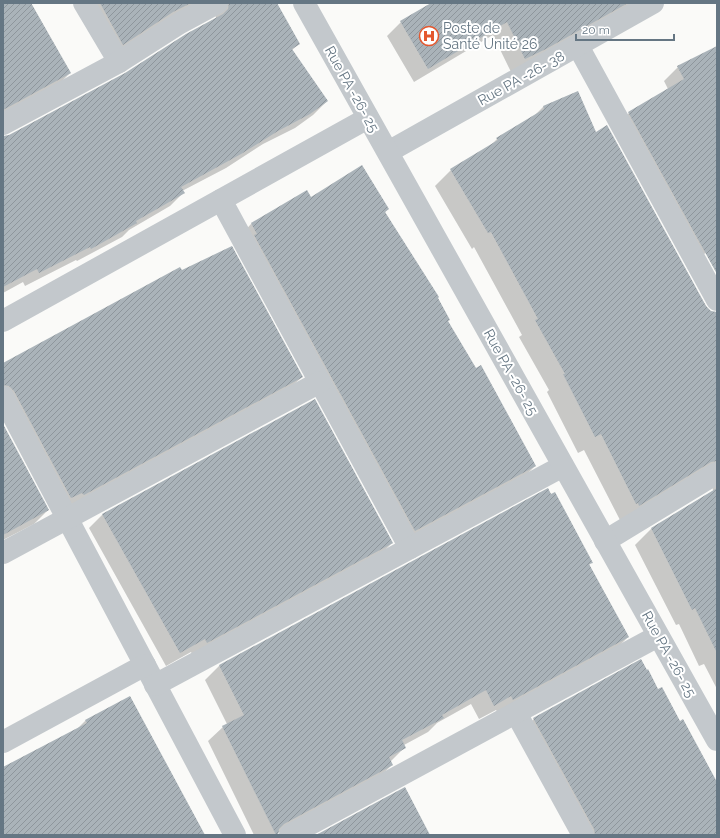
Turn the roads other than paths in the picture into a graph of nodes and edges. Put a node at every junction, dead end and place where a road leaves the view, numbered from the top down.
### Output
1 (84, 3) edge
2 (217, 3) edge
3 (304, 3) edge
4 (653, 3) edge
5 (578, 46) junction
6 (119, 62) junction
7 (368, 118) junction
8 (3, 124) edge
9 (388, 152) junction
10 (221, 200) junction
11 (715, 290) edge
12 (3, 321) edge
13 (320, 382) junction
14 (3, 397) edge
15 (563, 466) junction
16 (717, 474) edge
17 (68, 518) junction
18 (605, 541) junction
19 (410, 548) junction
20 (3, 553) edge
21 (658, 636) junction
22 (145, 665) junction
23 (156, 685) junction
24 (516, 713) junction
25 (717, 740) edge
26 (3, 742) edge
27 (235, 835) edge
28 (290, 835) edge
29 (583, 835) edge

1 - 6 street
2 - 6 street
3 - 7 street, Rue PA -26- 25
4 - 5 street, Rue PA -26- 38
5 - 9 street, Rue PA -26- 38
5 - 11 street
6 - 8 street
7 - 9 street, Rue PA -26- 25
7 - 10 street
9 - 15 street, Rue PA -26- 25
10 - 12 street
10 - 13 street
13 - 17 street
13 - 19 street
14 - 17 street
15 - 18 street, Rue PA -26- 25
15 - 19 street
16 - 18 street
17 - 20 street
17 - 22 street
18 - 21 street, Rue PA -26- 25
19 - 23 street
21 - 24 street
21 - 25 street, Rue PA -26- 25
22 - 23 street
22 - 26 street
23 - 27 street
24 - 28 street
24 - 29 street

